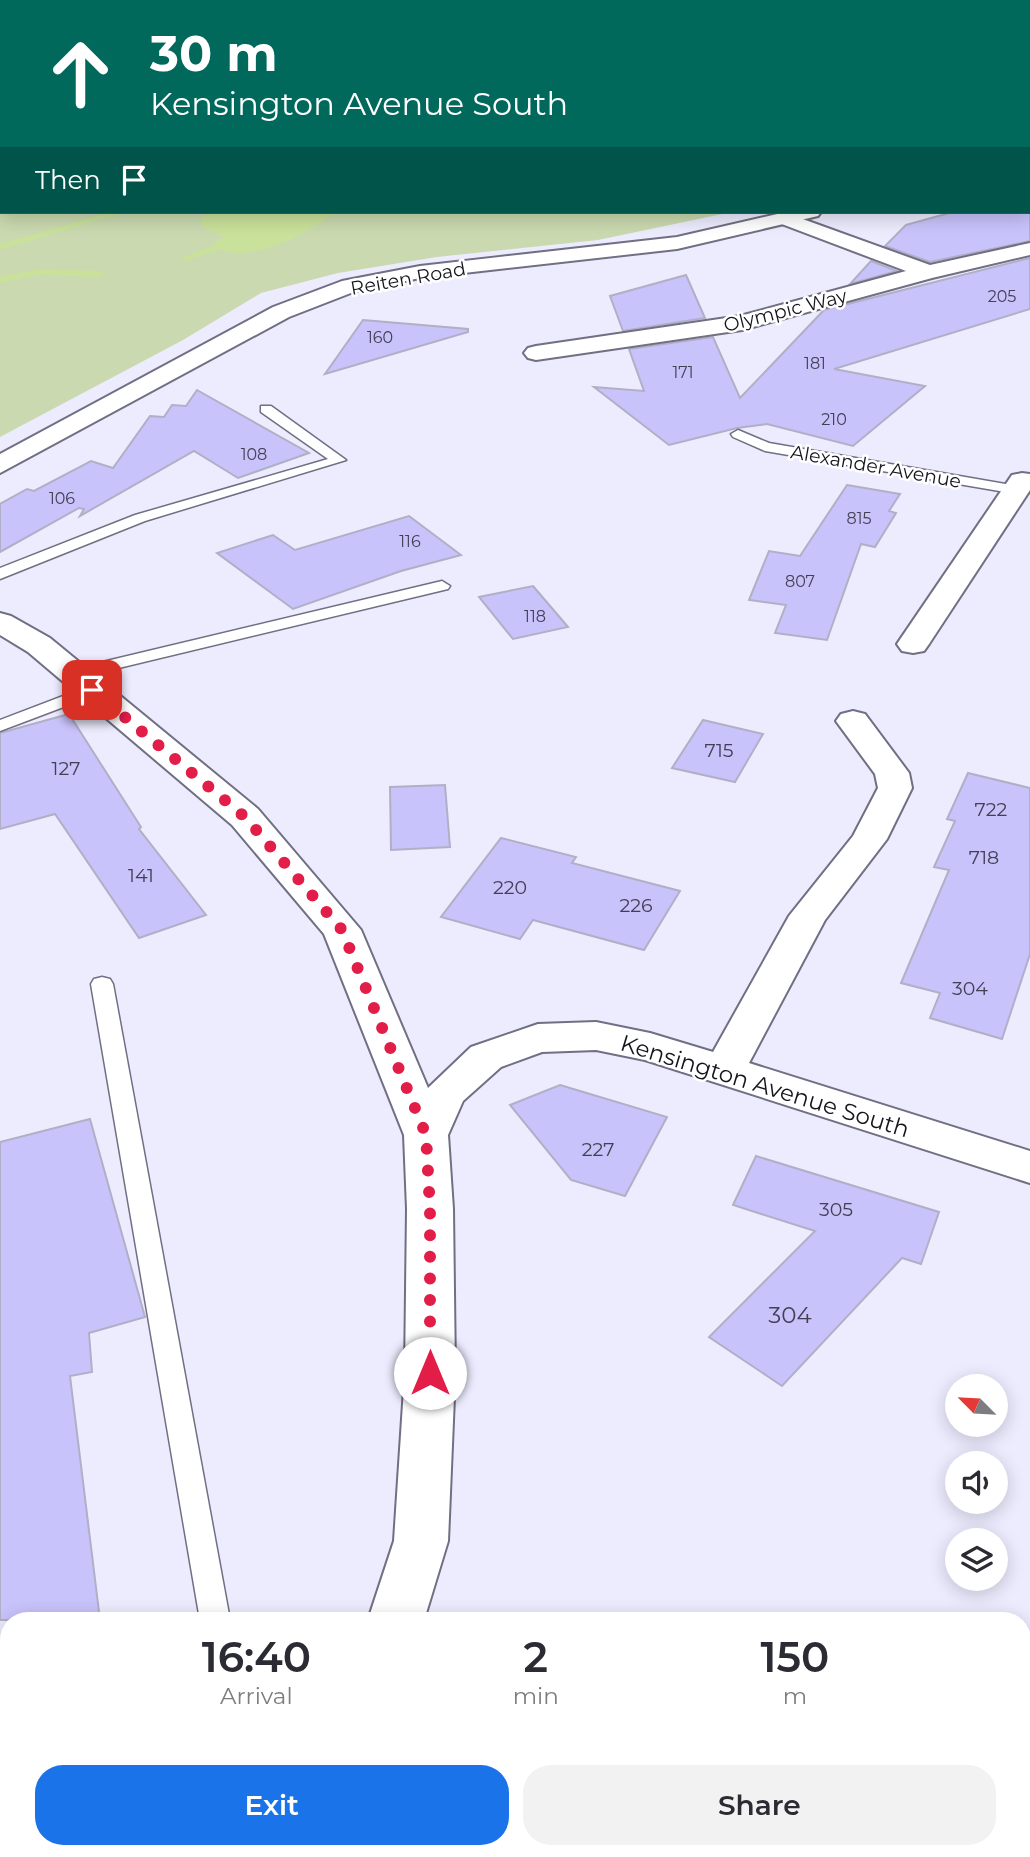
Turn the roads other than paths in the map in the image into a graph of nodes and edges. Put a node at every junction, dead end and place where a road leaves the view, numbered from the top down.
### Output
1 (804, 214) edge
2 (786, 219) junction
3 (1030, 249) edge
4 (928, 272) junction
5 (536, 353) dead end
6 (266, 409) dead end
7 (738, 435) dead end
8 (0, 465) edge
9 (1023, 484) edge
10 (0, 575) edge
11 (442, 586) dead end
12 (0, 622) edge
13 (913, 644) dead end
14 (83, 682) junction
15 (853, 721) dead end
16 (0, 726) edge
17 (102, 984) dead end
18 (724, 1071) junction
19 (426, 1135) junction
20 (1030, 1167) edge
21 (214, 1612) edge
22 (399, 1612) edge

1 - 2 street, Reiten Road
2 - 4 street
2 - 8 street, Reiten Road
3 - 4 street, Olympic Way
4 - 5 street, Olympic Way
6 - 10 lane
7 - 9 lane, Alexander Avenue
9 - 13 street
11 - 14 lane
12 - 14 street
14 - 16 lane
14 - 19 street
15 - 18 street
17 - 21 lane
18 - 19 street, Kensington Avenue South
18 - 20 street, Kensington Avenue South
19 - 22 street

